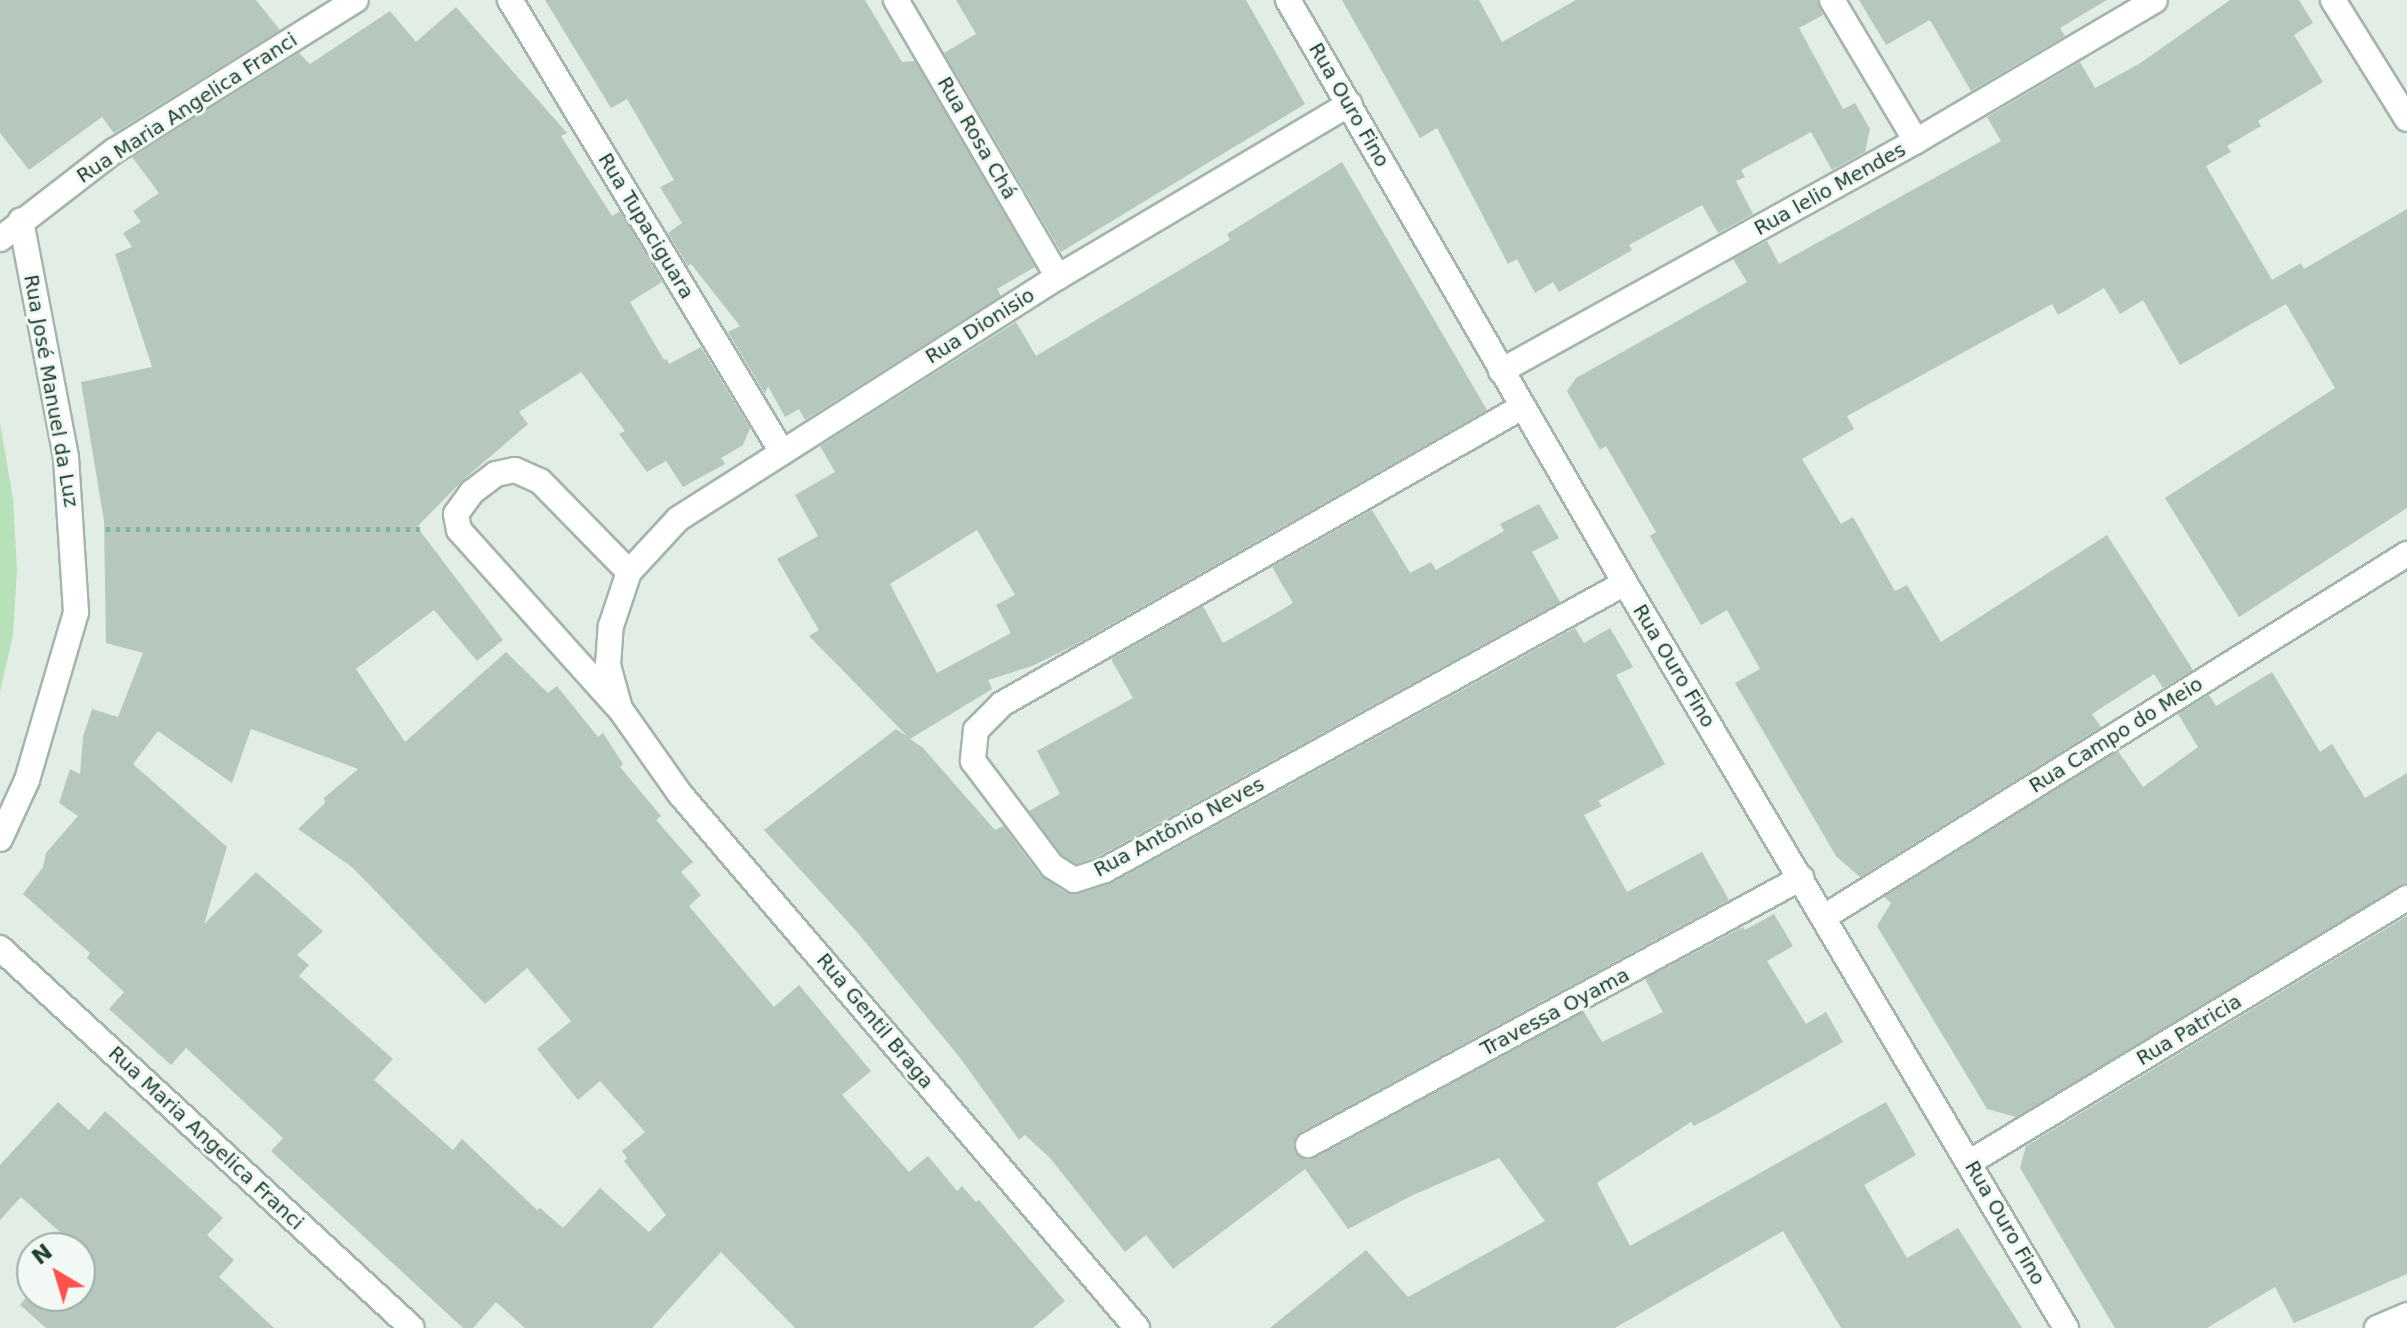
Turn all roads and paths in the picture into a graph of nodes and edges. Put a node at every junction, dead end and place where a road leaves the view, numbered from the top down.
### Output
1 (356, 0) edge
2 (510, 0) edge
3 (896, 0) edge
4 (1288, 0) edge
5 (1832, 0) edge
6 (2155, 0) edge
7 (2333, 0) edge
8 (1349, 104) junction
9 (2407, 119) edge
10 (1916, 141) junction
11 (21, 220) junction
12 (0, 239) edge
13 (1058, 277) junction
14 (1501, 371) junction
15 (1522, 407) junction
16 (782, 452) junction
17 (73, 529) junction
18 (459, 530) junction
19 (2407, 554) edge
20 (629, 572) junction
21 (1625, 583) junction
22 (620, 709) junction
23 (0, 839) edge
24 (1801, 878) junction
25 (2407, 898) edge
26 (1824, 917) junction
27 (0, 948) edge
28 (1308, 1145) dead end
29 (1970, 1162) junction
30 (2407, 1315) edge
31 (412, 1328) edge
32 (1137, 1328) edge
33 (2066, 1328) edge
34 (2377, 1328) edge

1 - 11 street, Rua Maria Angelica Franci
2 - 16 street, Rua Tupaciguara
3 - 13 street, Rua Rosa Chá
4 - 8 street, Rua Ouro Fino
5 - 10 street
6 - 10 street, Rua lelio Mendes
7 - 9 street
8 - 13 street, Rua Dionisio
8 - 14 street, Rua Ouro Fino
10 - 14 street, Rua lelio Mendes
11 - 12 street, Rua Maria Angelica Franci
11 - 17 street, Rua José Manuel da Luz
13 - 16 street, Rua Dionisio
14 - 15 street, Rua Ouro Fino
15 - 21 street, Rua Ouro Fino
15 - 21 street, Rua Antônio Neves
16 - 20 street, Rua Dionisio
17 - 18 path
17 - 23 street, Rua José Manuel da Luz
18 - 20 street
18 - 22 street, Rua Gentil Braga
19 - 26 street, Rua Campo do Meio
20 - 22 street, Rua Gentil Braga
21 - 24 street, Rua Ouro Fino
22 - 32 street, Rua Gentil Braga
24 - 26 street, Rua Ouro Fino
24 - 28 street, Travessa Oyama
25 - 29 street, Rua Patricia
26 - 29 street, Rua Ouro Fino
27 - 31 street, Rua Maria Angelica Franci
29 - 33 street, Rua Ouro Fino
30 - 34 street

